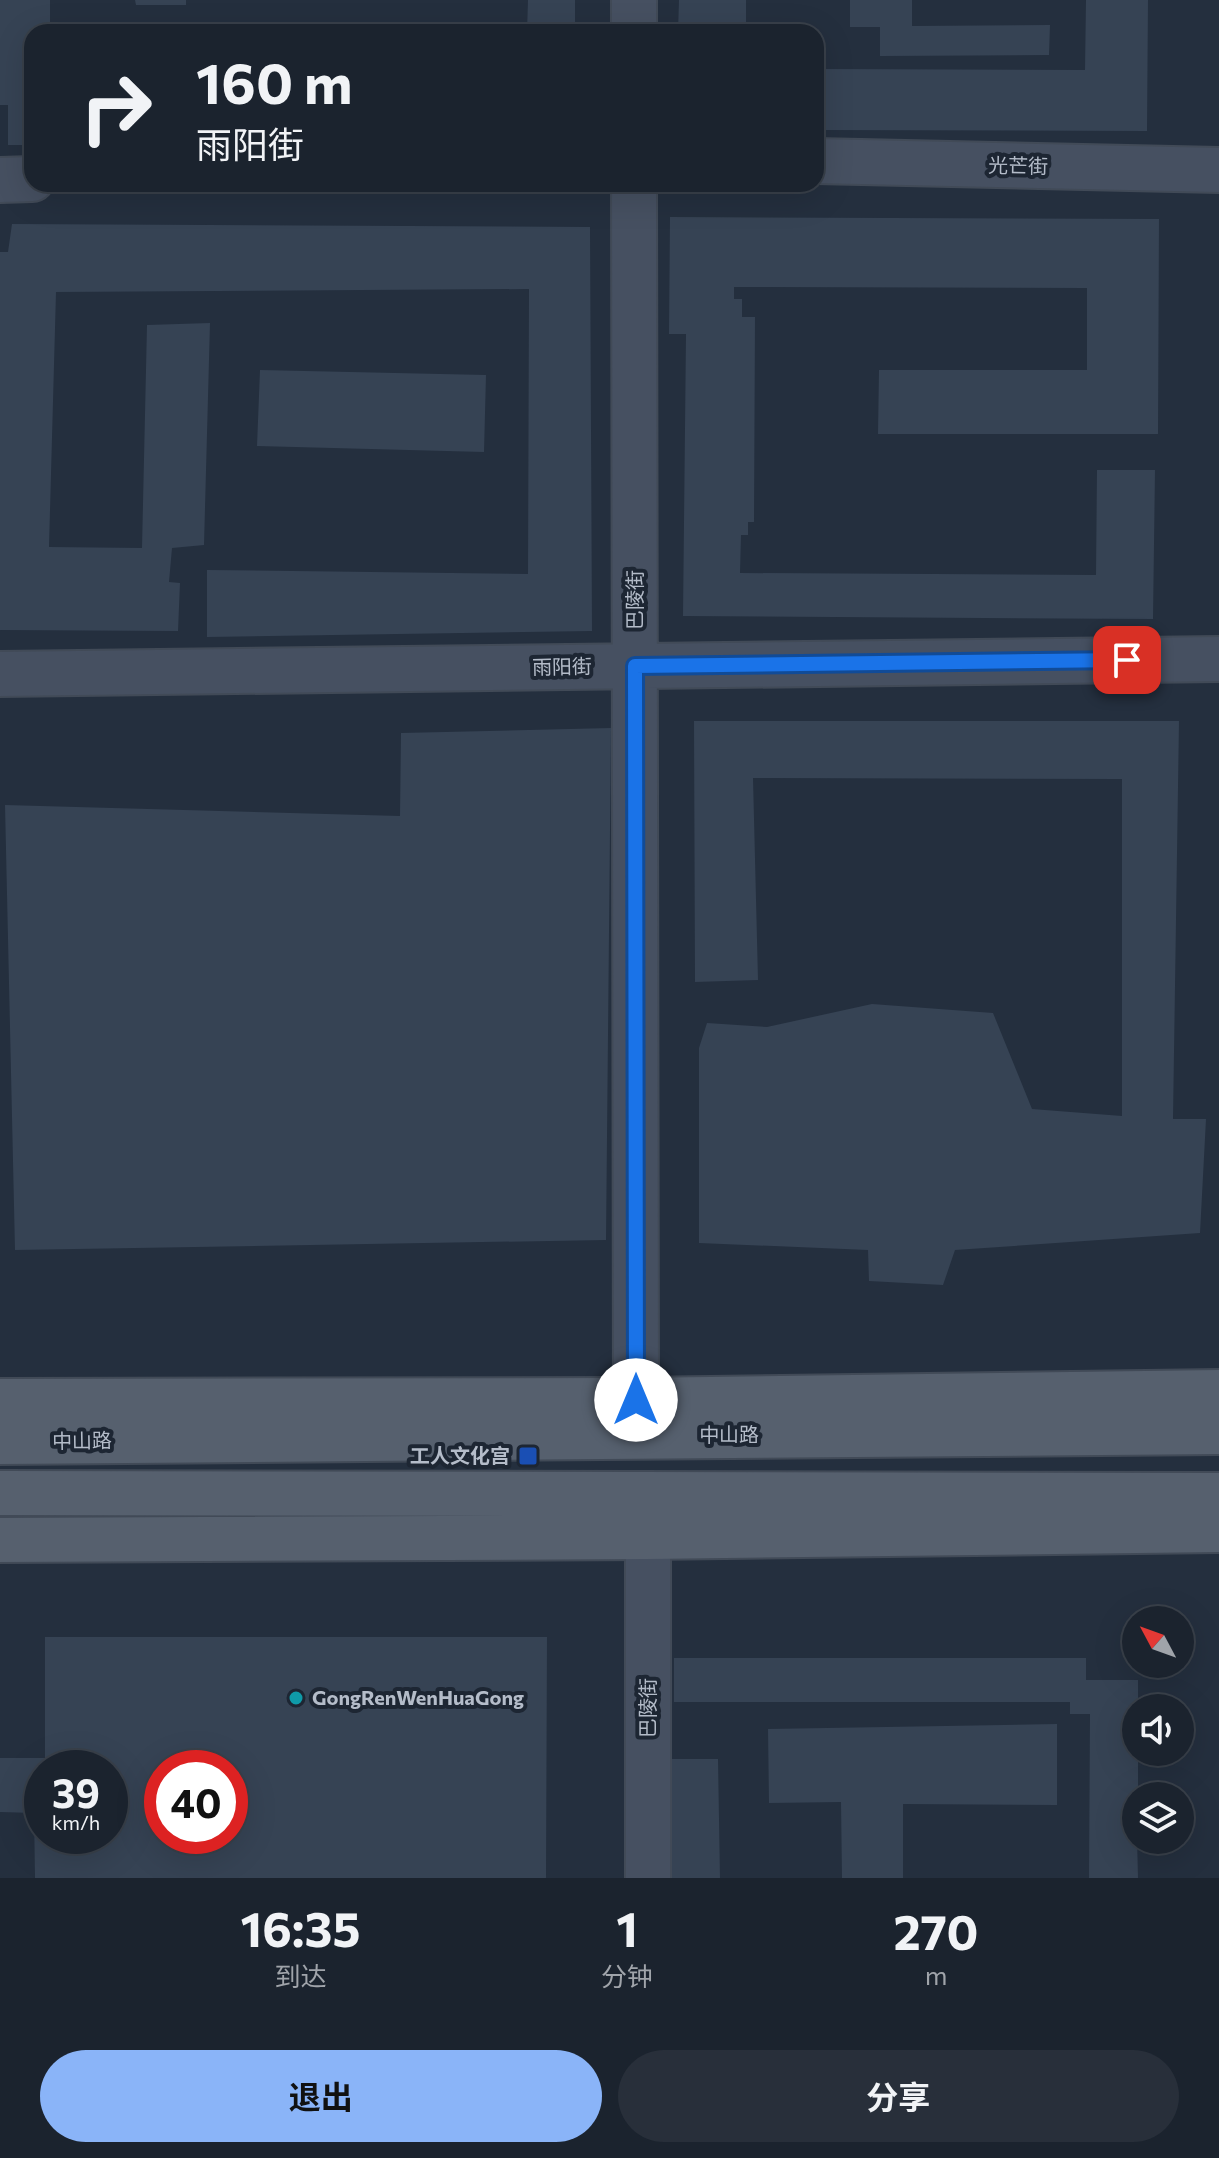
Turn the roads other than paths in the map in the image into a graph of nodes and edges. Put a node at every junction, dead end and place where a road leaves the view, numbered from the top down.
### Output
1 (634, 0) edge
2 (634, 24) edge
3 (824, 161) edge
4 (1219, 170) edge
5 (24, 179) edge
6 (0, 180) edge
7 (634, 192) edge
8 (1219, 659) edge
9 (635, 666) junction
10 (0, 674) edge
11 (1219, 1392) edge
12 (636, 1400) junction
13 (0, 1401) edge
14 (1219, 1432) edge
15 (0, 1442) edge
16 (0, 1493) edge
17 (1219, 1495) edge
18 (1219, 1530) edge
19 (648, 1537) junction
20 (0, 1540) edge
21 (648, 1878) edge

1 - 2 street
3 - 4 street, 光芒街
5 - 6 street
7 - 9 street, 巴陵街
8 - 9 street, 雨阳街
9 - 10 street, 雨阳街
9 - 12 street, 巴陵街
11 - 12 main road
12 - 13 main road
14 - 15 main road, 中山路
16 - 17 main road
18 - 19 main road
19 - 20 main road
19 - 21 street, 巴陵街

